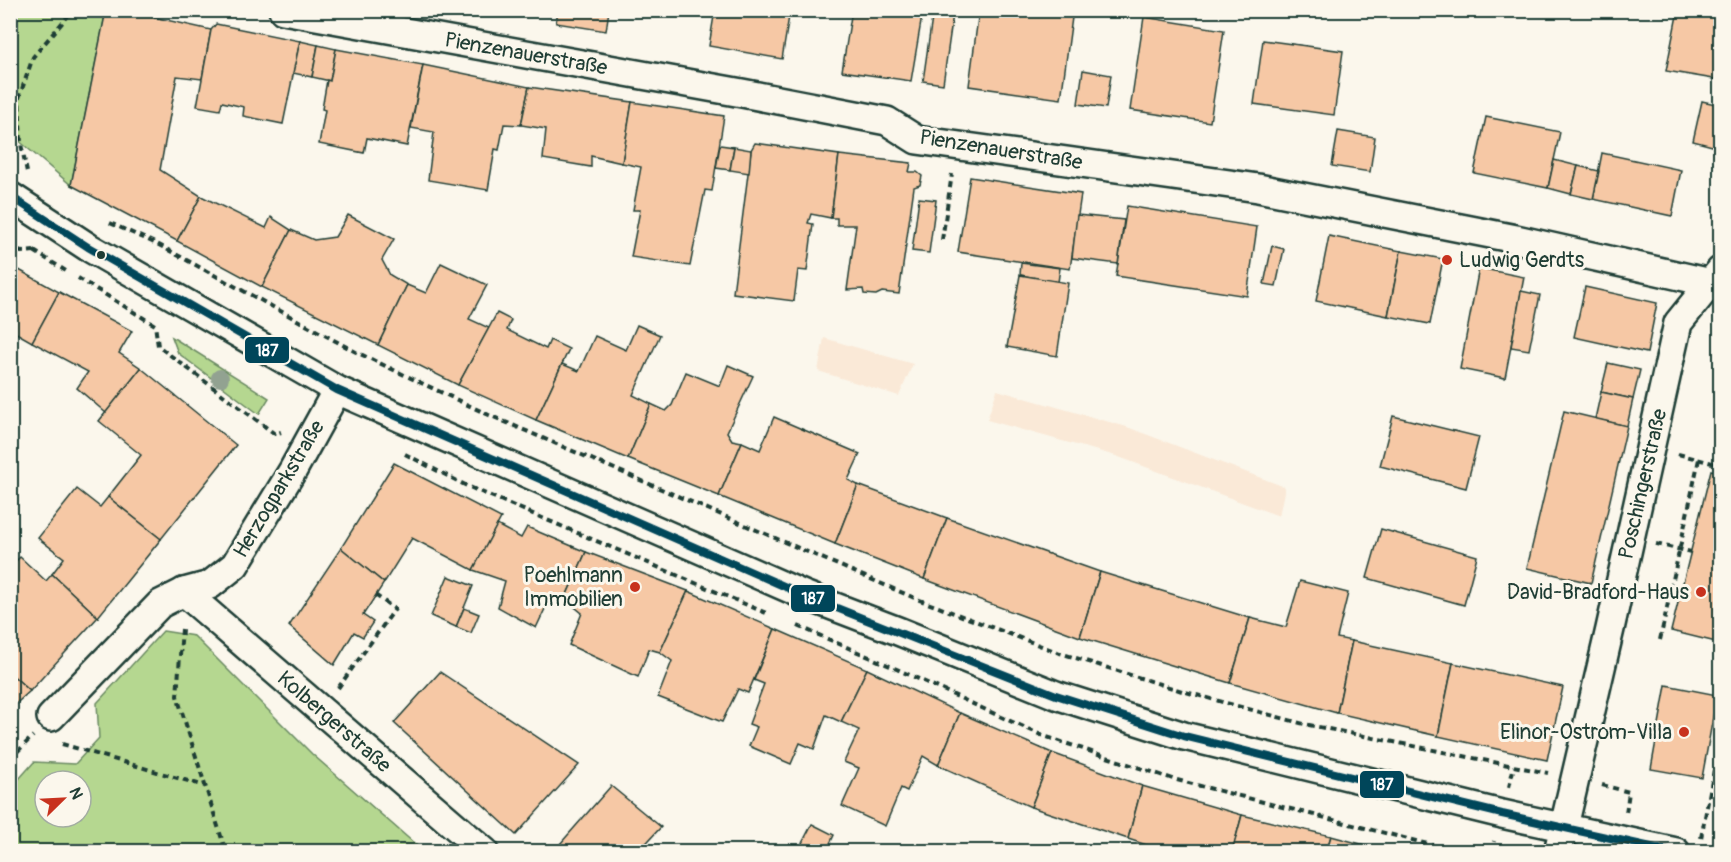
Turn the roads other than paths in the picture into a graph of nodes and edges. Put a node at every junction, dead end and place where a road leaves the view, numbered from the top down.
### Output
1 (283, 10) edge
2 (11, 199) edge
3 (1717, 280) edge
4 (337, 390) junction
5 (184, 592) junction
6 (42, 730) dead end
7 (1561, 839) edge
8 (1688, 849) edge
9 (485, 852) edge

1 - 3 street, Pienzenauerstraße
2 - 4 street
3 - 7 street, Poschingerstraße
4 - 5 street, Herzogparkstraße
4 - 7 street
5 - 6 street, Herzogparkstraße
5 - 9 street, Kolbergerstraße
7 - 8 street

